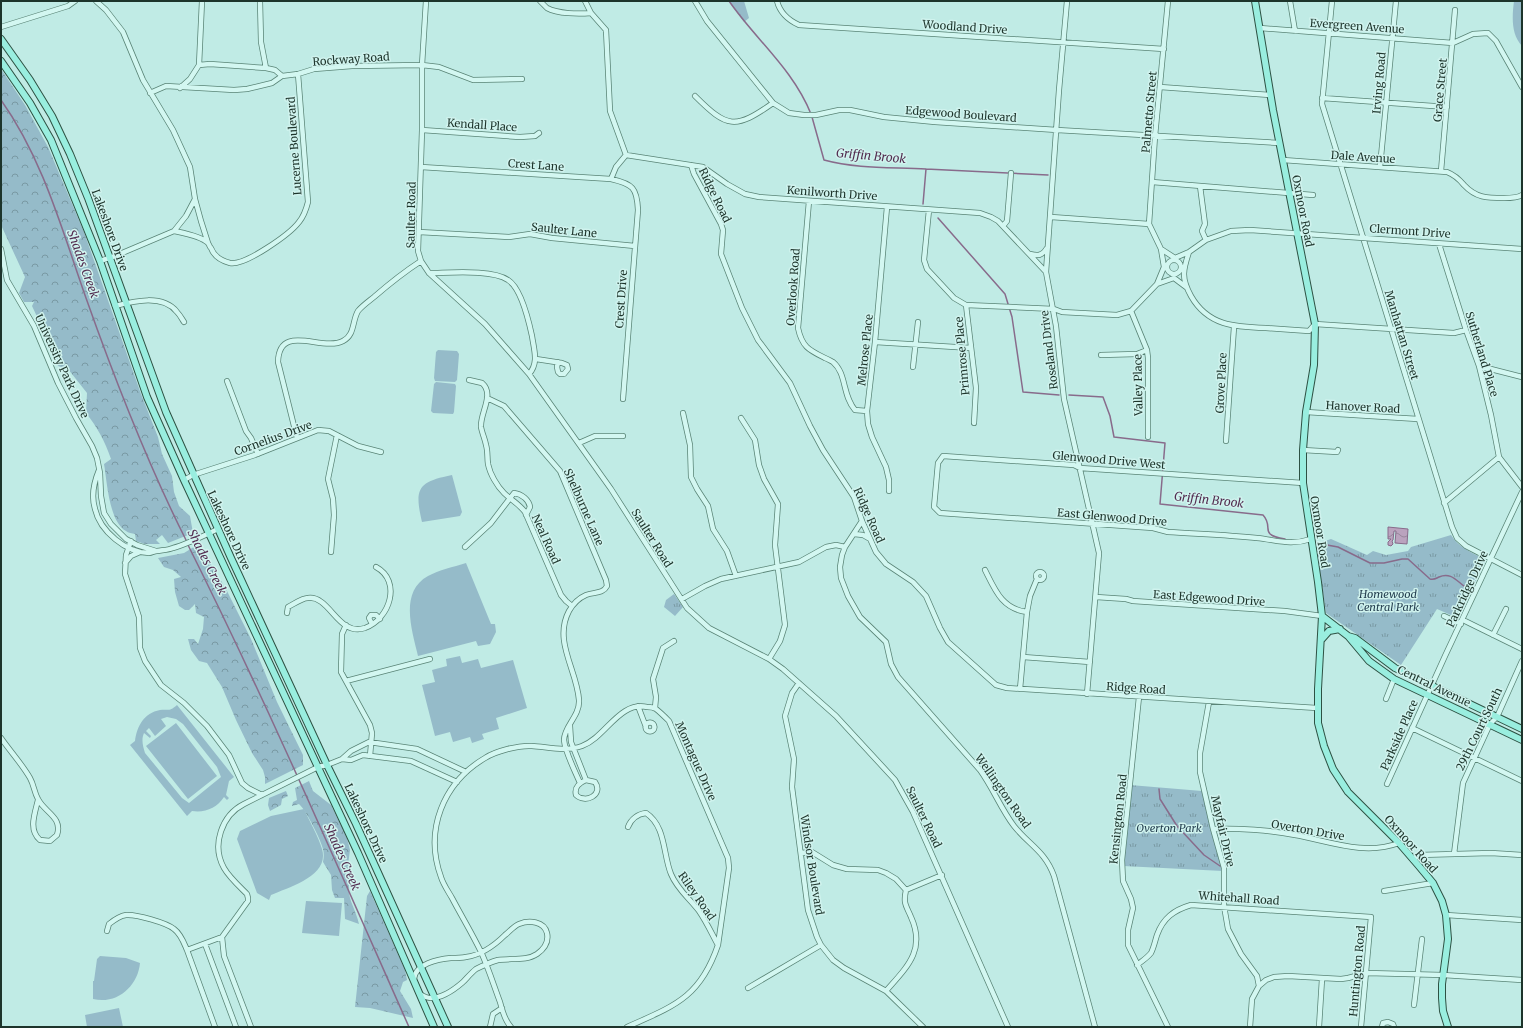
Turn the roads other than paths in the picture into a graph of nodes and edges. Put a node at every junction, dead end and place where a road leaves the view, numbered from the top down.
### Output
1 (75, 1) edge
2 (96, 1) edge
3 (202, 1) edge
4 (260, 1) edge
5 (426, 1) edge
6 (540, 1) edge
7 (585, 1) edge
8 (695, 1) edge
9 (777, 1) edge
10 (1067, 1) edge
11 (1168, 1) edge
12 (1255, 1) edge
13 (1290, 1) edge
14 (1332, 1) edge
15 (1396, 1) edge
16 (1455, 10) dead end
17 (591, 12) junction
18 (1, 27) edge
19 (1260, 28) junction
20 (1295, 31) junction
21 (1329, 33) junction
22 (1392, 38) junction
23 (1, 39) edge
24 (1063, 42) junction
25 (1453, 42) junction
26 (1164, 49) junction
27 (1, 62) edge
28 (199, 64) junction
29 (422, 64) junction
30 (266, 68) junction
31 (298, 74) junction
32 (282, 76) junction
33 (522, 79) dead end
34 (30, 80) junction
35 (1160, 87) junction
36 (1522, 87) edge
37 (19, 88) junction
38 (180, 88) junction
39 (150, 93) junction
40 (1270, 95) junction
41 (696, 96) dead end
42 (1322, 98) junction
43 (773, 103) junction
44 (1386, 103) junction
45 (1447, 107) junction
46 (422, 130) junction
47 (1057, 130) junction
48 (539, 133) dead end
49 (1155, 136) junction
50 (1279, 143) junction
51 (626, 155) junction
52 (1283, 160) junction
53 (691, 164) junction
54 (1340, 165) junction
55 (421, 167) junction
56 (1380, 167) junction
57 (1441, 171) junction
58 (1011, 173) dead end
59 (611, 178) junction
60 (1152, 182) junction
61 (1200, 186) junction
62 (1290, 193) junction
63 (1313, 195) dead end
64 (1522, 195) edge
65 (195, 199) junction
66 (638, 201) joint
67 (809, 202) junction
68 (887, 207) junction
69 (929, 210) junction
70 (1051, 217) junction
71 (1149, 224) junction
72 (1003, 226) junction
73 (174, 231) junction
74 (418, 232) junction
75 (1297, 233) junction
76 (1363, 237) junction
77 (1206, 240) junction
78 (208, 243) junction
79 (1439, 244) junction
80 (635, 246) junction
81 (1048, 246) junction
82 (1161, 248) junction
83 (1, 249) edge
84 (1522, 249) edge
85 (1190, 252) junction
86 (1030, 254) junction
87 (110, 258) junction
88 (1174, 259) junction
89 (100, 261) junction
90 (421, 261) junction
91 (1165, 267) junction
92 (1182, 269) junction
93 (1046, 272) junction
94 (429, 273) junction
95 (1174, 276) junction
96 (1157, 284) junction
97 (1186, 286) junction
98 (126, 303) junction
99 (966, 305) junction
100 (115, 306) junction
101 (1054, 309) junction
102 (1131, 311) junction
103 (184, 322) dead end
104 (918, 322) dead end
105 (1316, 324) junction
106 (1234, 327) junction
107 (1391, 328) junction
108 (1466, 330) junction
109 (875, 342) junction
110 (916, 344) junction
111 (971, 348) junction
112 (1147, 350) junction
113 (1101, 356) dead end
114 (536, 358) junction
115 (558, 362) dead end
116 (1479, 366) junction
117 (913, 367) dead end
118 (529, 374) junction
119 (1522, 377) edge
120 (469, 380) dead end
121 (227, 381) dead end
122 (487, 398) junction
123 (623, 398) dead end
124 (867, 411) junction
125 (1306, 412) junction
126 (683, 413) dead end
127 (741, 418) dead end
128 (1418, 419) junction
129 (974, 423) dead end
130 (337, 436) junction
131 (623, 436) dead end
132 (1148, 437) dead end
133 (297, 438) junction
134 (1226, 441) dead end
135 (579, 444) junction
136 (1303, 450) junction
137 (1338, 450) dead end
138 (381, 452) dead end
139 (258, 454) junction
140 (1499, 457) junction
141 (1080, 468) junction
142 (99, 470) junction
143 (193, 475) junction
144 (184, 480) junction
145 (1303, 483) junction
146 (936, 485) joint
147 (1522, 487) edge
148 (889, 491) dead end
149 (1522, 492) edge
150 (101, 493) junction
151 (94, 494) junction
152 (509, 498) junction
153 (1444, 503) junction
154 (526, 515) junction
155 (862, 521) junction
156 (1092, 523) junction
157 (112, 526) junction
158 (218, 529) junction
159 (107, 530) junction
160 (210, 533) junction
161 (854, 534) junction
162 (870, 539) junction
163 (1311, 539) junction
164 (130, 542) junction
165 (465, 547) dead end
166 (845, 547) junction
167 (128, 548) junction
168 (156, 551) junction
169 (140, 552) junction
170 (331, 552) dead end
171 (1491, 558) junction
172 (125, 563) junction
173 (376, 567) dead end
174 (777, 567) junction
175 (985, 570) dead end
176 (1522, 574) edge
177 (736, 576) junction
178 (1037, 579) dead end
179 (1096, 597) junction
180 (682, 599) junction
181 (572, 606) junction
182 (1506, 608) dead end
183 (1027, 612) junction
184 (287, 613) dead end
185 (1322, 616) junction
186 (1444, 616) dead end
187 (380, 619) junction
188 (1462, 622) junction
189 (372, 624) junction
190 (346, 625) junction
191 (1340, 629) junction
192 (1493, 635) junction
193 (1348, 636) junction
194 (674, 641) dead end
195 (1320, 641) junction
196 (1522, 649) edge
197 (1023, 657) junction
198 (430, 659) dead end
199 (769, 659) junction
200 (1522, 661) edge
201 (1090, 662) junction
202 (1394, 679) junction
203 (346, 681) junction
204 (799, 683) junction
205 (1431, 686) junction
206 (1020, 689) junction
207 (1087, 694) junction
208 (1428, 694) junction
209 (1139, 697) junction
210 (1386, 699) dead end
211 (1209, 702) junction
212 (638, 706) junction
213 (654, 708) junction
214 (1317, 708) junction
215 (1497, 717) junction
216 (644, 718) junction
217 (651, 723) junction
218 (1490, 724) junction
219 (570, 726) junction
220 (646, 727) junction
221 (1412, 728) junction
222 (1522, 729) edge
223 (1, 738) edge
224 (1522, 740) edge
225 (372, 743) junction
226 (361, 747) junction
227 (572, 747) junction
228 (566, 748) junction
229 (363, 755) junction
230 (370, 756) junction
231 (1474, 758) junction
232 (342, 759) junction
233 (327, 765) junction
234 (318, 766) junction
235 (466, 772) junction
236 (586, 780) junction
237 (1522, 781) edge
238 (457, 782) junction
239 (580, 783) junction
240 (1387, 784) dead end
241 (264, 794) junction
242 (38, 800) junction
243 (628, 827) dead end
244 (1213, 829) junction
245 (1400, 843) junction
246 (801, 853) junction
247 (1454, 854) junction
248 (1522, 855) edge
249 (1413, 860) junction
250 (942, 875) junction
251 (1433, 883) junction
252 (906, 890) junction
253 (1384, 891) dead end
254 (1224, 906) junction
255 (1446, 915) junction
256 (1371, 917) joint
257 (1522, 920) edge
258 (107, 931) dead end
259 (222, 937) junction
260 (1422, 939) dead end
261 (205, 944) junction
262 (718, 945) junction
263 (821, 945) junction
264 (187, 950) junction
265 (481, 953) junction
266 (486, 965) junction
267 (1137, 965) junction
268 (421, 967) junction
269 (1366, 972) junction
270 (1418, 974) junction
271 (1443, 975) junction
272 (1257, 976) junction
273 (414, 978) junction
274 (1322, 979) junction
275 (1266, 980) junction
276 (1522, 980) edge
277 (1259, 986) junction
278 (748, 988) dead end
279 (886, 991) junction
280 (420, 994) junction
281 (435, 997) junction
282 (1414, 1005) dead end
283 (502, 1008) junction
284 (215, 1027) edge
285 (236, 1027) edge
286 (251, 1027) edge
287 (434, 1027) edge
288 (448, 1027) edge
289 (490, 1027) edge
290 (511, 1027) edge
291 (627, 1027) edge
292 (923, 1027) edge
293 (1008, 1027) edge
294 (1095, 1027) edge
295 (1168, 1027) edge
296 (1250, 1027) edge
297 (1318, 1027) edge
298 (1362, 1027) edge
299 (1382, 1027) edge
300 (1394, 1027) edge
301 (1448, 1027) edge

1 - 18 street
2 - 39 street, Lucerne Boulevard
3 - 28 street
4 - 30 street
5 - 29 street, Saulter Road
6 - 17 street
7 - 17 street
8 - 43 street, Edgewood Boulevard
9 - 24 street, Woodland Drive
10 - 24 street, Roseland Drive
11 - 26 street, Palmetto Street
12 - 19 main road, Oxmoor Road
13 - 20 street
14 - 21 street, Manhattan Street
15 - 22 street, Irving Road
16 - 25 street, Grace Street
17 - 51 street
19 - 20 street, Evergreen Avenue
19 - 40 main road, Oxmoor Road
20 - 21 street, Evergreen Avenue
21 - 22 street, Evergreen Avenue
21 - 42 street, Manhattan Street
22 - 25 street, Evergreen Avenue
22 - 44 street, Irving Road
23 - 34 main road, Lakeshore Drive
24 - 26 street, Woodland Drive
24 - 47 street, Roseland Drive
25 - 36 street
25 - 45 street, Grace Street
26 - 35 street, Palmetto Street
27 - 37 main road, Lakeshore Drive
28 - 30 street
28 - 38 street
29 - 31 street, Rockway Road
29 - 33 street, Rockway Road
29 - 46 street, Saulter Road
30 - 32 street
31 - 32 street, Rockway Road
31 - 78 street, Lucerne Boulevard
32 - 38 street, Rockway Road
34 - 37 main road
34 - 87 main road, Lakeshore Drive
35 - 40 street
35 - 49 street, Palmetto Street
37 - 89 main road, Lakeshore Drive
38 - 39 street, Rockway Road
39 - 65 street, Lucerne Boulevard
40 - 50 main road, Oxmoor Road
41 - 43 street
42 - 44 street
42 - 54 street, Manhattan Street
43 - 47 street, Edgewood Boulevard
44 - 45 street
44 - 56 street, Irving Road
45 - 57 street, Grace Street
46 - 48 street, Kendall Place
46 - 55 street, Saulter Road
47 - 49 street, Edgewood Boulevard
47 - 70 street, Roseland Drive
49 - 50 street, Edgewood Boulevard
49 - 60 street, Palmetto Street
50 - 52 main road, Oxmoor Road
51 - 53 street, Kenilworth Drive
51 - 59 street
52 - 54 street, Dale Avenue
52 - 62 main road, Oxmoor Road
53 - 67 street, Kenilworth Drive
53 - 155 street, Ridge Road
54 - 56 street, Dale Avenue
54 - 76 street, Manhattan Street
55 - 59 street, Crest Lane
55 - 74 street, Saulter Road
56 - 57 street, Dale Avenue
57 - 64 street
58 - 72 street
59 - 66 street, Crest Lane
60 - 61 street
60 - 71 street, Palmetto Street
61 - 62 street
61 - 77 street
62 - 63 street
62 - 75 main road, Oxmoor Road
65 - 73 street
65 - 78 street, Lucerne Boulevard
66 - 80 street, Crest Drive
67 - 68 street, Kenilworth Drive
67 - 124 street, Overlook Road
68 - 69 street, Kenilworth Drive
68 - 109 street, Melrose Place
69 - 72 street, Kenilworth Drive
69 - 99 street, Primrose Place
70 - 71 street
70 - 81 street, Roseland Drive
71 - 82 street
72 - 86 street, Kenilworth Drive
73 - 78 street, Lucerne Boulevard
73 - 87 street
74 - 80 street, Saulter Lane
74 - 90 street, Saulter Road
75 - 76 street, Clermont Drive
75 - 77 street
75 - 105 main road, Oxmoor Road
76 - 79 street, Clermont Drive
76 - 107 street, Manhattan Street
77 - 85 street
79 - 84 street, Clermont Drive
79 - 108 street, Sutherland Place
80 - 123 street, Crest Drive
81 - 86 street
81 - 93 street, Roseland Drive
82 - 88 street
82 - 91 street
83 - 142 street, University Park Drive
85 - 88 street
85 - 92 street
86 - 93 street, Kenilworth Drive
87 - 89 street
87 - 98 main road, Lakeshore Drive
88 - 91 street
88 - 92 street
89 - 100 main road, Lakeshore Drive
90 - 94 street, Saulter Road
90 - 133 street
91 - 95 street
91 - 96 street
92 - 95 street
92 - 97 street
93 - 101 street, Roseland Drive
94 - 114 street
94 - 118 street, Saulter Road
95 - 96 street
95 - 97 street
96 - 102 street
97 - 106 street
98 - 100 street
98 - 103 street
98 - 143 main road, Lakeshore Drive
99 - 101 street
99 - 111 street, Primrose Place
100 - 144 main road, Lakeshore Drive
101 - 102 street
101 - 141 street, Roseland Drive
102 - 112 street, Valley Place
104 - 110 street
105 - 106 street
105 - 107 street
105 - 125 main road, Oxmoor Road
106 - 134 street, Grove Place
107 - 108 street
107 - 128 street, Manhattan Street
108 - 116 street, Sutherland Place
109 - 110 street
109 - 124 street, Melrose Place
110 - 111 street
110 - 117 street
111 - 129 street, Primrose Place
112 - 113 street
112 - 132 street, Valley Place
114 - 115 street
114 - 118 street
116 - 119 street
116 - 140 street, Sutherland Place
118 - 135 street, Saulter Road
120 - 122 street
121 - 139 street
122 - 152 street, Neal Road
122 - 181 street, Shelburne Lane
124 - 148 street, Melrose Place
125 - 128 street, Hanover Road
125 - 136 main road, Oxmoor Road
126 - 177 street
127 - 174 street
128 - 153 street, Manhattan Street
130 - 133 street, Cornelius Drive
130 - 138 street, Cornelius Drive
130 - 170 street
131 - 135 street
133 - 139 street, Cornelius Drive
135 - 180 street, Saulter Road
136 - 137 street
136 - 145 main road, Oxmoor Road
139 - 143 street, Cornelius Drive
140 - 147 street, Sutherland Place
140 - 153 street
141 - 145 street, Glenwood Drive West
141 - 146 street, Glenwood Drive West
141 - 156 street, Roseland Drive
142 - 150 street, University Park Drive
142 - 151 street, University Park Drive
143 - 144 street, Cornelius Drive
143 - 158 main road, Lakeshore Drive
144 - 160 main road, Lakeshore Drive
145 - 163 main road, Oxmoor Road
146 - 156 street, East Glenwood Drive
149 - 171 street, Parkridge Drive
150 - 151 street
150 - 157 street, University Park Drive
151 - 159 street, University Park Drive
152 - 154 street, Neal Road
152 - 154 street
152 - 165 street
153 - 171 street, Manhattan Street
154 - 181 street, Neal Road
155 - 161 street
155 - 162 street, Ridge Road
156 - 163 street, East Glenwood Drive
156 - 179 street, Roseland Drive
157 - 159 street
157 - 164 street, University Park Drive
158 - 160 street, University Park Drive
158 - 233 main road, Lakeshore Drive
159 - 167 street, University Park Drive
160 - 168 street, University Park Drive
160 - 234 main road, Lakeshore Drive
161 - 162 street
161 - 166 street
162 - 206 street, Ridge Road
163 - 185 main road, Oxmoor Road
164 - 167 street
164 - 168 street, University Park Drive
166 - 174 street
166 - 294 street, Wellington Road
167 - 169 street, University Park Drive
167 - 172 street
168 - 169 street, University Park Drive
169 - 172 street
171 - 176 street, Manhattan Street
171 - 188 street, Parkridge Drive
172 - 241 street
173 - 187 street
174 - 177 street
174 - 199 street
175 - 183 street
177 - 180 street
178 - 183 street
179 - 185 street, East Edgewood Drive
179 - 201 street, Roseland Drive
180 - 199 street, Saulter Road
181 - 219 street
182 - 192 street
183 - 197 street
184 - 190 street
185 - 191 main road, Central Avenue
185 - 195 main road, Oxmoor Road
186 - 188 street
187 - 189 street
187 - 189 street
188 - 192 street
188 - 205 street, Parkridge Drive
189 - 190 street
190 - 203 street
191 - 193 main road, Central Avenue
191 - 195 main road
192 - 196 street
193 - 202 main road, Central Avenue
193 - 205 main road, Central Avenue
194 - 213 street
195 - 214 main road, Oxmoor Road
197 - 201 street
197 - 206 street
198 - 203 street
199 - 204 street, Saulter Road
200 - 215 street, 29th Court South
201 - 207 street, Roseland Drive
202 - 208 main road, Central Avenue
202 - 210 street
203 - 225 street
204 - 246 street, Windsor Boulevard
204 - 250 street, Saulter Road
205 - 208 street, Parkridge Drive
205 - 215 main road, Central Avenue
206 - 207 street, Ridge Road
207 - 209 street, Ridge Road
208 - 218 main road, Central Avenue
208 - 221 street, Parkside Place
209 - 211 street, Ridge Road
209 - 267 street, Kensington Road
211 - 214 street, Ridge Road
211 - 244 street, Mayfair Drive
212 - 213 street
212 - 216 street
212 - 227 street
213 - 262 street, Montague Drive
214 - 245 main road, Oxmoor Road
215 - 218 street, 29th Court South
215 - 222 main road, Central Avenue
216 - 217 street
216 - 220 street
217 - 220 street
217 - 220 street
218 - 224 main road, Central Avenue
218 - 231 street, 29th Court South
219 - 227 street
219 - 228 street
221 - 231 street
221 - 240 street, Parkside Place
223 - 242 street
225 - 226 street
225 - 230 street
225 - 235 street
226 - 229 street
226 - 232 street
227 - 228 street
227 - 236 street
228 - 235 street
228 - 239 street
229 - 230 street
229 - 232 street
230 - 238 street
231 - 237 street
231 - 247 street, 29th Court South
232 - 233 street
233 - 234 street
233 - 268 main road, Lakeshore Drive
234 - 241 street
234 - 273 main road, Lakeshore Drive
235 - 238 street
236 - 239 street
236 - 239 street
238 - 265 street
241 - 259 street
242 - 242 street
243 - 262 street, Riley Road
244 - 245 street, Overton Drive
244 - 254 street, Mayfair Drive
245 - 249 main road, Oxmoor Road
246 - 252 street
246 - 263 street, Windsor Boulevard
247 - 248 street
247 - 249 street
249 - 251 main road, Oxmoor Road
250 - 252 street
250 - 293 street, Saulter Road
251 - 253 street
251 - 255 main road, Oxmoor Road
252 - 279 street
254 - 256 street, Whitehall Road
254 - 267 street, Whitehall Road
254 - 272 street, Mayfair Drive
255 - 257 street
255 - 271 main road, Oxmoor Road
256 - 269 street, Huntington Road
258 - 264 street
259 - 261 street
259 - 286 street
260 - 270 street
261 - 264 street
261 - 285 street
262 - 291 street, Montague Drive
263 - 278 street
263 - 279 street, Windsor Boulevard
264 - 284 street
265 - 266 street
265 - 266 street
265 - 268 street
266 - 281 street
266 - 283 street
267 - 295 street, Kensington Road
268 - 273 street
268 - 281 main road, Lakeshore Drive
269 - 270 street
269 - 274 street
269 - 298 street, Huntington Road
270 - 271 street
270 - 282 street
271 - 276 street
271 - 301 main road, Oxmoor Road
272 - 275 street
272 - 277 street, Mayfair Drive
273 - 280 main road, Lakeshore Drive
274 - 275 street
274 - 297 street
275 - 277 street
277 - 296 street
279 - 292 street, Windsor Boulevard
280 - 281 street
280 - 287 main road, Lakeshore Drive
281 - 288 main road, Lakeshore Drive
283 - 289 street
283 - 290 street
299 - 300 street

